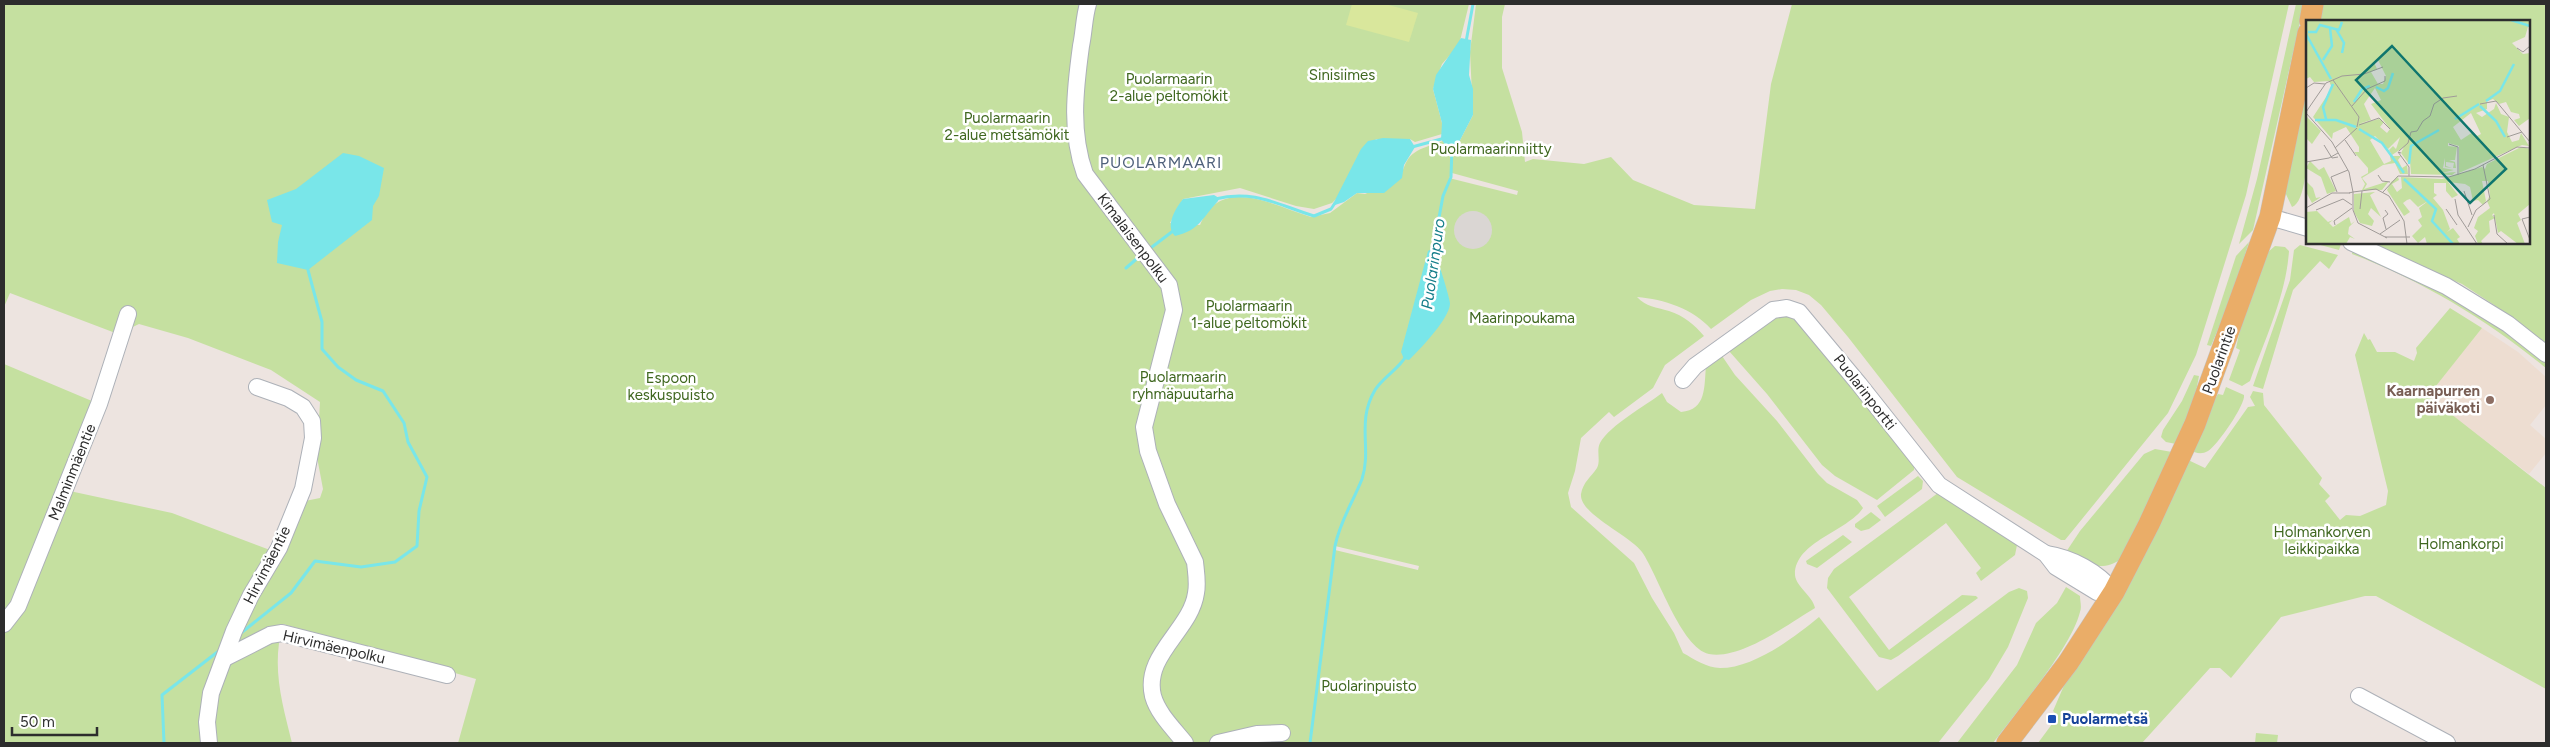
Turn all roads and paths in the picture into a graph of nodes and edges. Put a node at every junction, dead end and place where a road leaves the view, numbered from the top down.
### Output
1 (1088, 4) edge
2 (2314, 4) edge
3 (2310, 20) edge
4 (2306, 43) edge
5 (2270, 216) junction
6 (2306, 227) edge
7 (2355, 244) edge
8 (128, 314) dead end
9 (2546, 354) edge
10 (1683, 380) dead end
11 (258, 387) dead end
12 (2114, 592) junction
13 (4, 624) edge
14 (224, 658) junction
15 (2068, 663) junction
16 (447, 675) dead end
17 (2360, 696) dead end
18 (1282, 733) dead end
19 (209, 743) edge
20 (1185, 743) edge
21 (1218, 743) edge
22 (2007, 743) edge
23 (2020, 743) edge
24 (2447, 743) edge

1 - 20 street, Kimalaisenpolku
2 - 3 main road
4 - 5 main road, Puolarintie
5 - 6 street
5 - 12 main road, Puolarintie
7 - 9 street
8 - 13 street, Malminmäentie
10 - 12 street, Puolarinportti
11 - 14 street, Hirvimäentie
12 - 15 main road, Puolarintie
14 - 16 street, Hirvimäenpolku
14 - 19 street, Hirvimäentie
15 - 22 main road, Puolarintie
15 - 23 main road, Puolarintie
17 - 24 street
18 - 21 street

